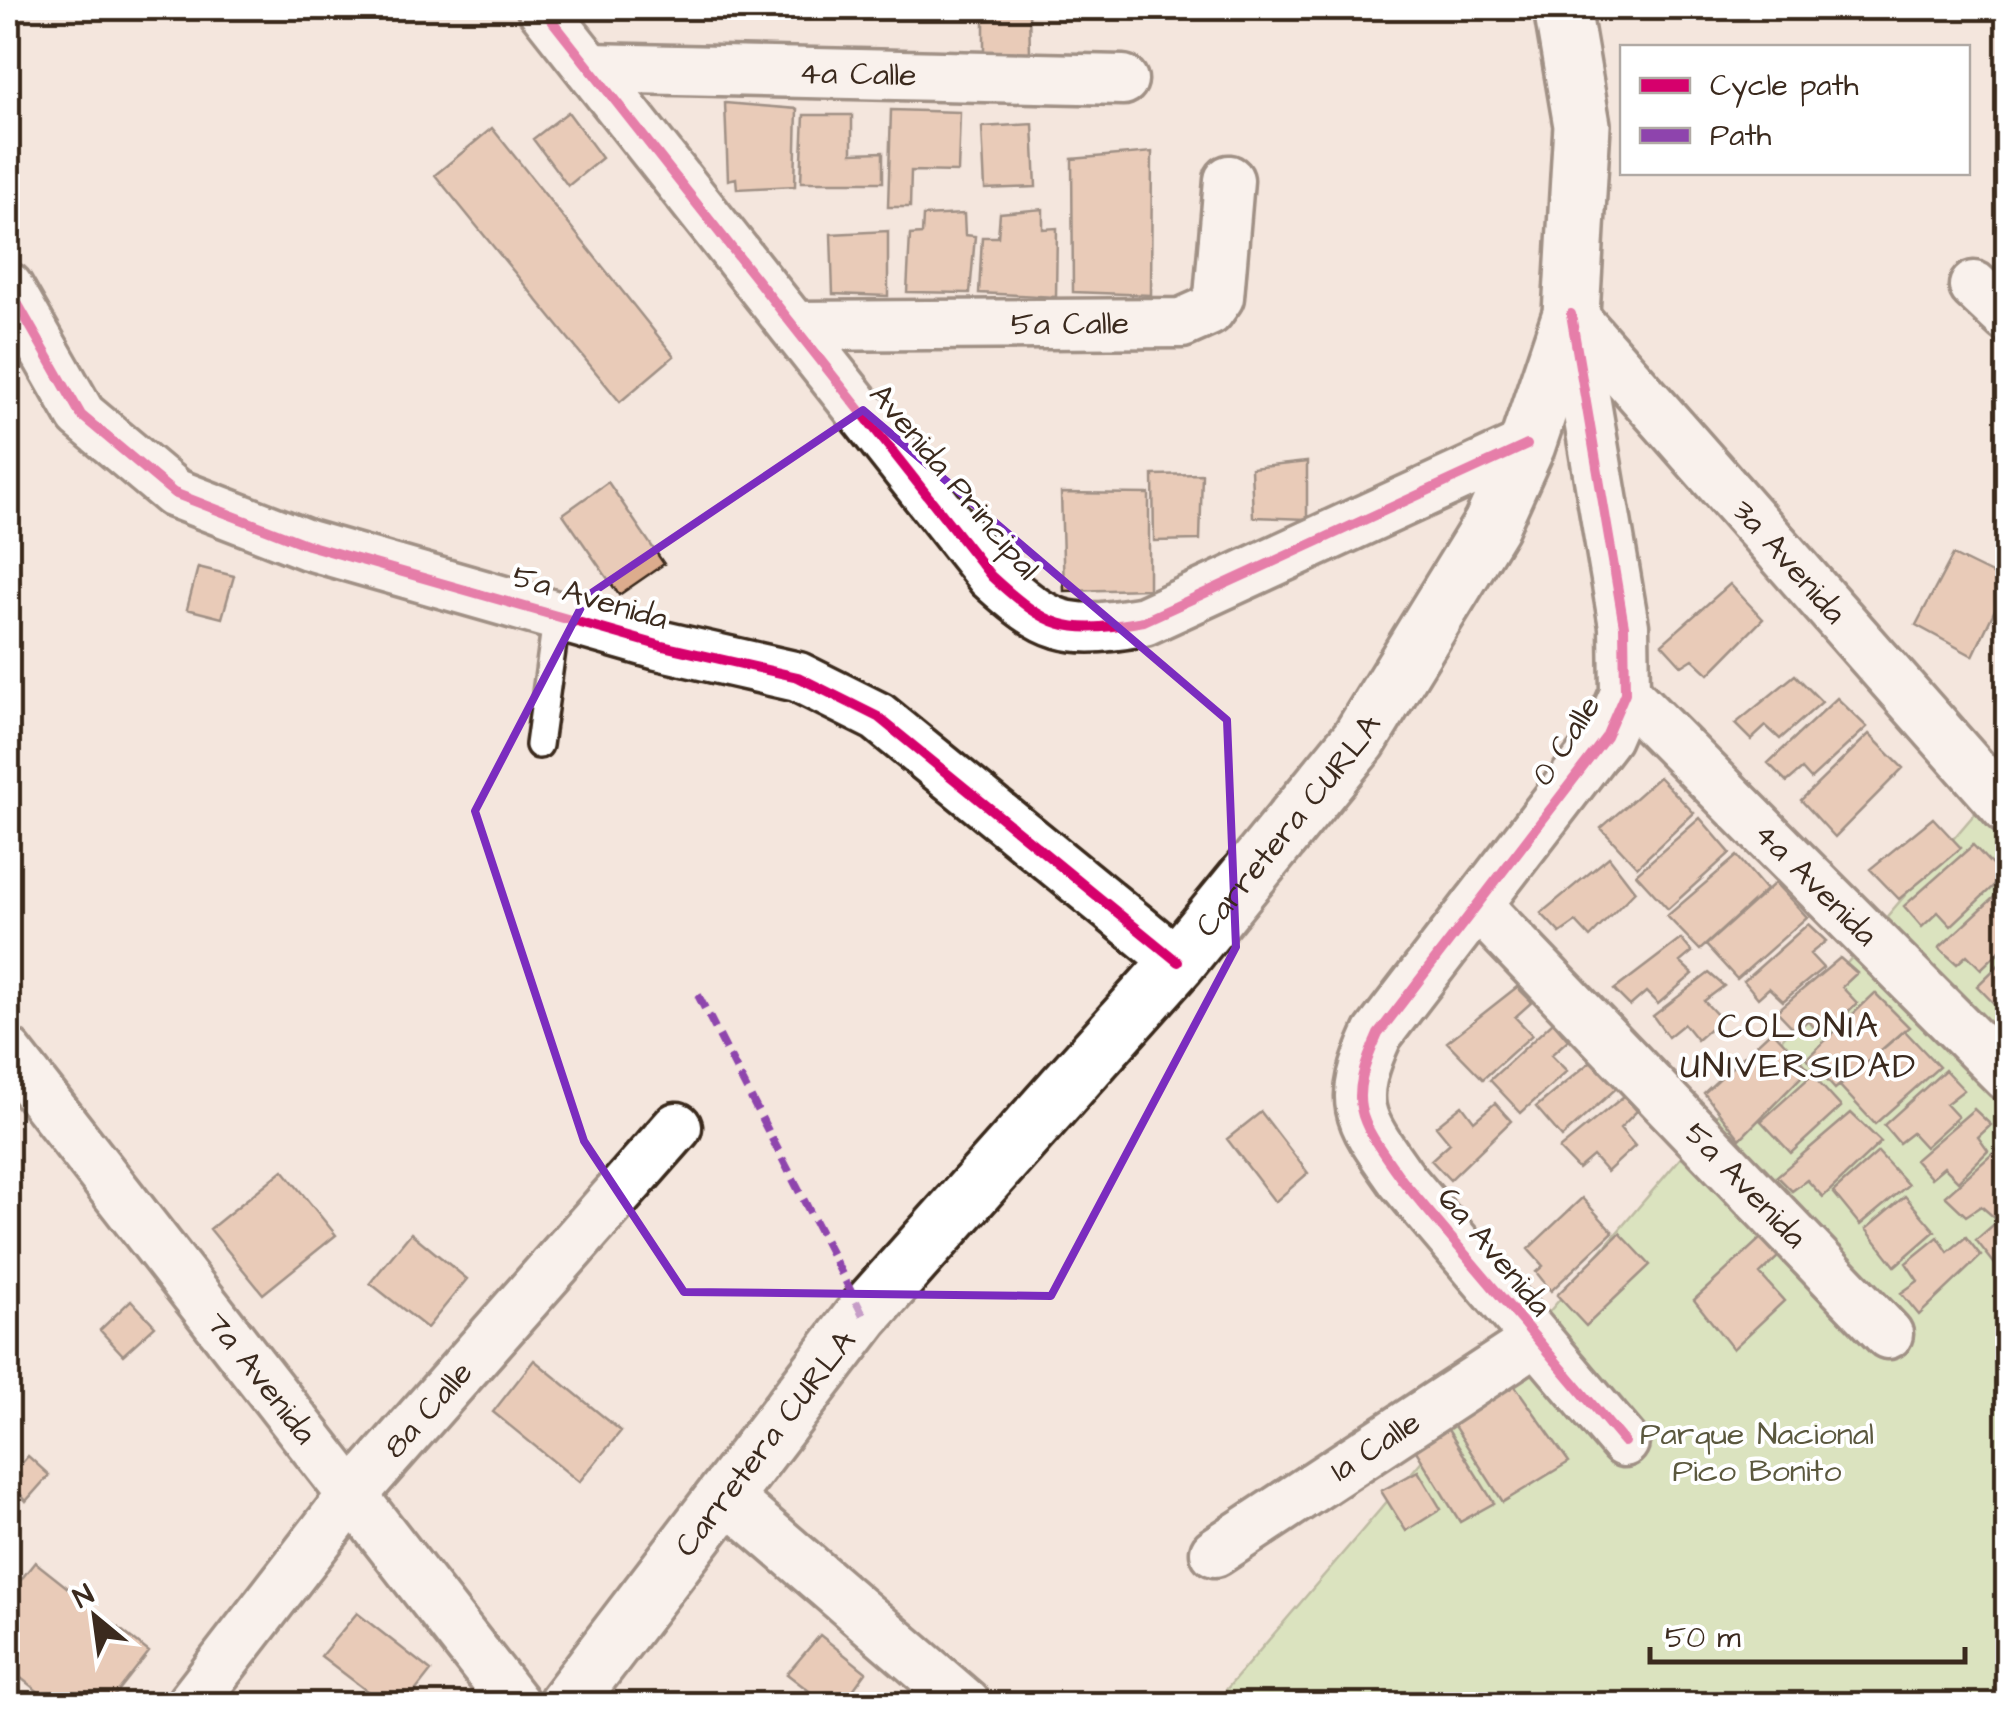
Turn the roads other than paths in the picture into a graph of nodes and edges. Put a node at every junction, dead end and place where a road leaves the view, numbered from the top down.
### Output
1 (542, 8) edge
2 (1562, 8) edge
3 (590, 68) junction
4 (1124, 80) dead end
5 (1229, 180) dead end
6 (8, 287) edge
7 (1571, 314) junction
8 (795, 326) junction
9 (1526, 445) junction
10 (557, 613) junction
11 (1626, 693) junction
12 (539, 746) dead end
13 (2004, 801) edge
14 (1476, 906) junction
15 (1178, 962) junction
16 (8, 1053) edge
17 (2008, 1076) edge
18 (1359, 1077) joint
19 (676, 1127) dead end
20 (1888, 1334) dead end
21 (1536, 1340) junction
22 (1624, 1442) dead end
23 (351, 1496) junction
24 (726, 1496) junction
25 (1215, 1552) dead end
26 (191, 1704) edge
27 (515, 1704) edge
28 (566, 1704) edge
29 (966, 1704) edge

1 - 3 street, Avenida Principal
2 - 7 main road, Carretera CURLA
3 - 4 street, 4a Calle
3 - 8 street, Avenida Principal
5 - 8 street, 5a Calle
6 - 10 street, 5a Avenida
7 - 9 main road, Carretera CURLA
7 - 11 street, 0 Calle
7 - 13 street, 3a Avenida
8 - 9 street, Avenida Principal
9 - 15 main road, Carretera CURLA
10 - 12 lane
10 - 15 street, 5a Avenida
11 - 14 street, 0 Calle
11 - 17 street, 4a Avenida
14 - 18 street, 0 Calle
14 - 20 street, 5a Avenida
15 - 24 main road, Carretera CURLA
16 - 23 street, 7a Avenida
18 - 21 street, 6a Avenida
19 - 23 street, 8a Calle
21 - 22 street, 6a Avenida
21 - 25 street, 1a Calle
23 - 26 street, 8a Calle
23 - 27 street, 7a Avenida
24 - 28 main road, Carretera CURLA
24 - 29 street

